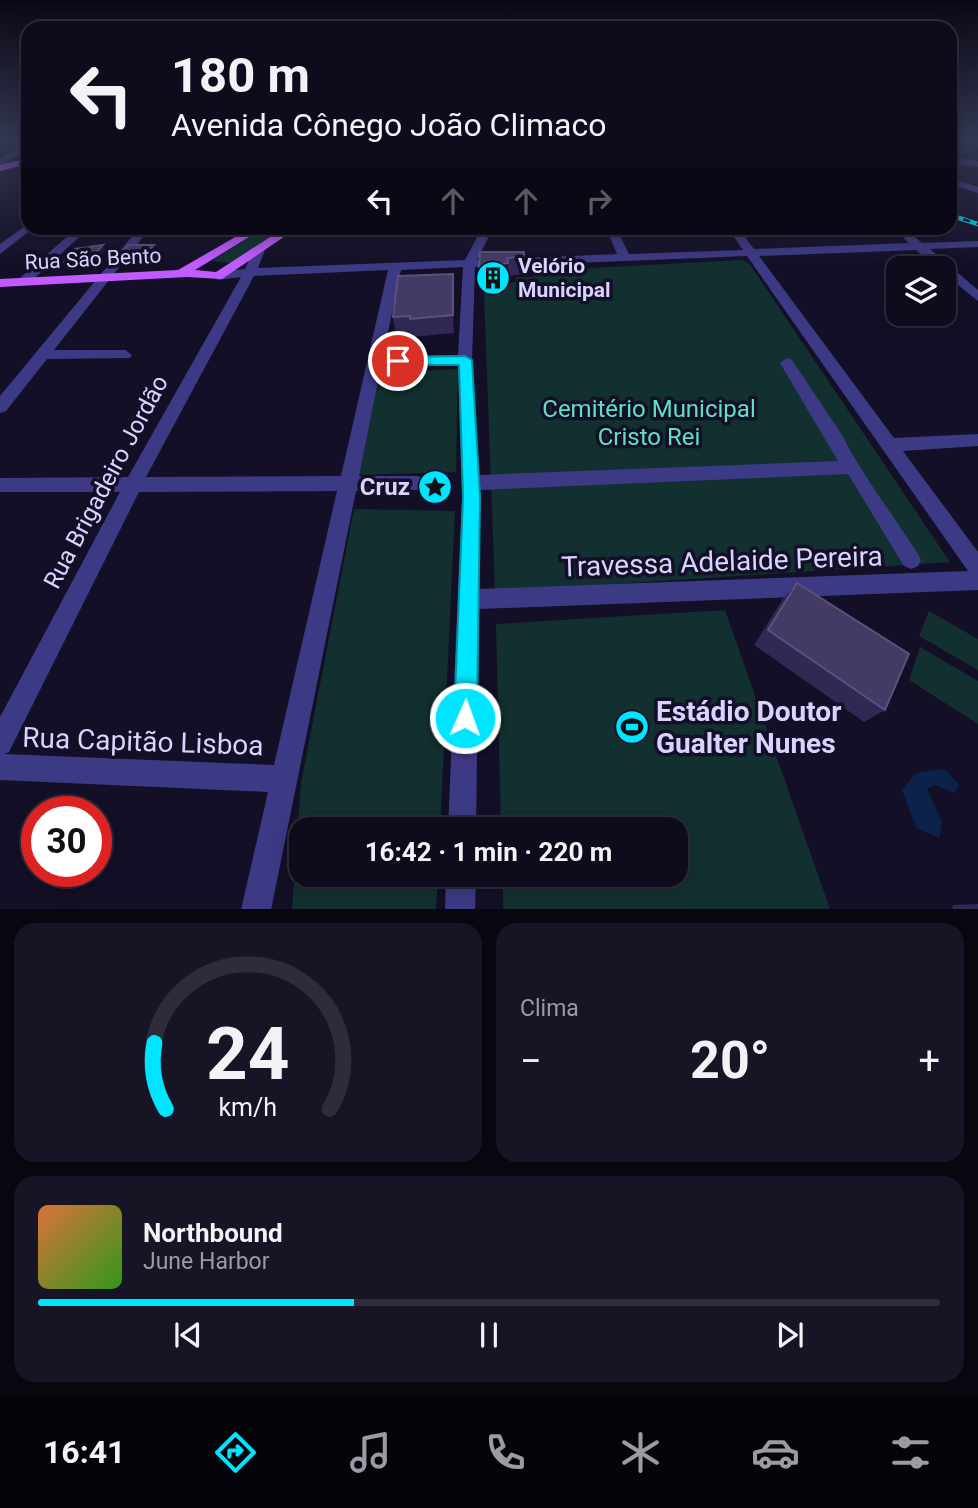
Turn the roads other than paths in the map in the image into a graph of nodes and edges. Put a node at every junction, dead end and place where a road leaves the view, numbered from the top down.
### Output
1 (957, 183) edge
2 (978, 190) edge
3 (21, 233) edge
4 (75, 235) edge
5 (138, 235) edge
6 (247, 235) edge
7 (280, 235) edge
8 (484, 235) edge
9 (614, 235) edge
10 (738, 235) edge
11 (906, 235) edge
12 (978, 244) edge
13 (260, 247) junction
14 (921, 247) junction
15 (0, 250) edge
16 (751, 253) junction
17 (625, 258) junction
18 (469, 264) junction
19 (229, 267) junction
20 (395, 267) junction
21 (250, 272) junction
22 (184, 274) junction
23 (218, 276) junction
24 (102, 277) junction
25 (24, 281) junction
26 (0, 283) edge
27 (978, 297) edge
28 (42, 354) junction
29 (125, 355) dead end
30 (465, 360) junction
31 (375, 361) junction
32 (787, 363) dead end
33 (0, 407) edge
34 (978, 440) edge
35 (892, 445) junction
36 (853, 467) junction
37 (347, 482) junction
38 (417, 483) dead end
39 (471, 483) junction
40 (0, 485) edge
41 (132, 485) junction
42 (911, 560) dead end
43 (978, 568) edge
44 (978, 580) edge
45 (468, 599) junction
46 (0, 743) edge
47 (0, 767) edge
48 (284, 779) junction
49 (462, 817) edge
50 (461, 887) edge
51 (256, 909) edge
52 (460, 909) edge

1 - 2 street
3 - 15 street
4 - 25 street
5 - 24 street
6 - 22 main road
7 - 13 main road
8 - 18 street
9 - 17 street
10 - 16 street
11 - 14 street
12 - 14 street, Rua São Bento
13 - 19 main road
13 - 21 street, Rua Brigadeiro Jordão
14 - 16 street, Rua São Bento
14 - 27 street
16 - 17 street, Rua São Bento
16 - 35 street
17 - 18 street, Rua São Bento
18 - 20 street, Rua São Bento
18 - 30 street
19 - 21 street, Rua São Bento
19 - 22 main road, Rua São Bento
19 - 23 main road
20 - 21 street, Rua São Bento
20 - 31 street
21 - 23 street, Rua São Bento
21 - 41 street, Rua Brigadeiro Jordão
22 - 23 main road, Rua São Bento
22 - 24 main road, Rua São Bento
24 - 25 main road, Rua São Bento
24 - 28 street
25 - 26 main road, Rua São Bento
28 - 29 street
28 - 33 street
30 - 31 street
30 - 39 street
31 - 37 street
32 - 36 street
34 - 35 street
35 - 43 street
36 - 39 street
36 - 42 street
37 - 38 street
37 - 41 street
37 - 48 street
39 - 45 street
40 - 41 street
41 - 46 street, Rua Brigadeiro Jordão
44 - 45 street, Travessa Adelaide Pereira
45 - 49 street
47 - 48 street, Rua Capitão Lisboa
48 - 51 street
50 - 52 street

